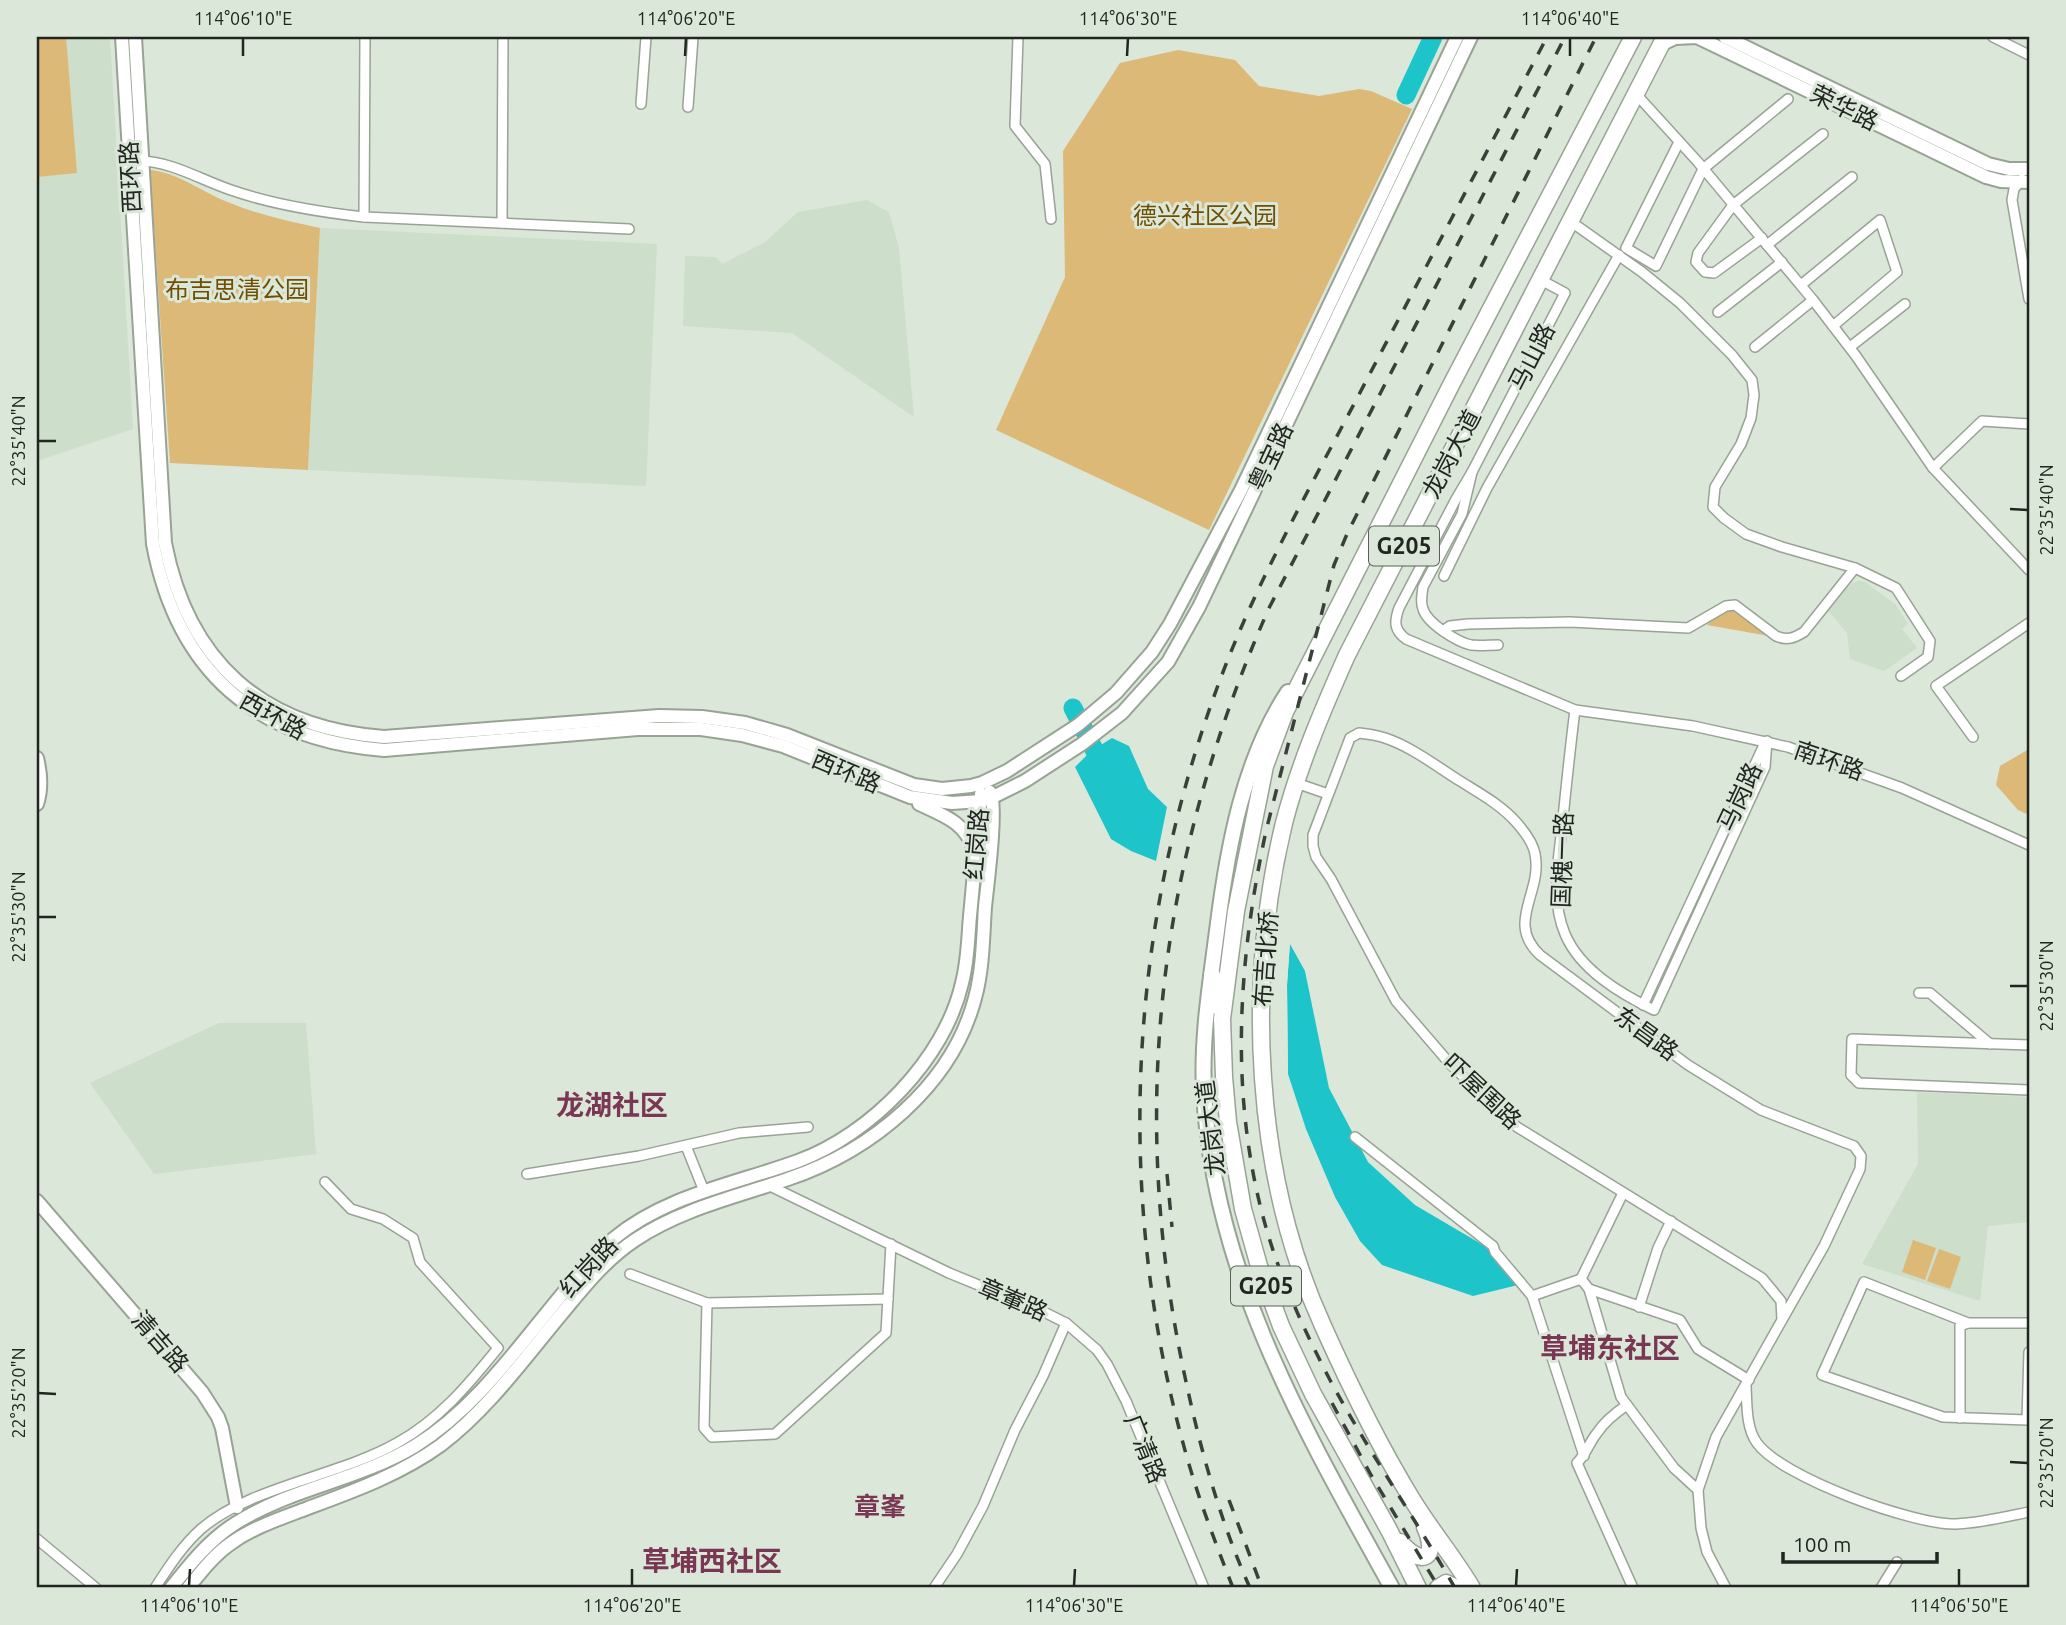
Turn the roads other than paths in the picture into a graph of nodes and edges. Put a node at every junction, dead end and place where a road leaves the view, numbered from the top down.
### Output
1 (122, 37) edge
2 (135, 37) edge
3 (365, 37) edge
4 (503, 37) edge
5 (646, 37) edge
6 (693, 37) edge
7 (1018, 37) edge
8 (1457, 37) edge
9 (1471, 37) edge
10 (1633, 37) edge
11 (1725, 37) edge
12 (1993, 37) edge
13 (1663, 41) edge
14 (2029, 55) edge
15 (1636, 94) junction
16 (1788, 99) dead end
17 (641, 104) dead end
18 (688, 107) dead end
19 (1823, 134) dead end
20 (1679, 142) junction
21 (136, 161) junction
22 (1703, 169) junction
23 (2029, 169) edge
24 (1852, 177) dead end
25 (2024, 182) edge
26 (1733, 205) junction
27 (364, 217) junction
28 (1051, 219) dead end
29 (1570, 221) junction
30 (502, 223) junction
31 (629, 229) dead end
32 (1765, 242) junction
33 (1619, 255) junction
34 (1782, 262) junction
35 (1539, 279) junction
36 (1801, 285) junction
37 (2029, 299) edge
38 (1813, 300) junction
39 (1905, 304) dead end
40 (1718, 312) dead end
41 (1833, 326) junction
42 (1755, 347) dead end
43 (1850, 347) junction
44 (2029, 424) edge
45 (1933, 468) junction
46 (1472, 472) junction
47 (1855, 568) junction
48 (2029, 569) edge
49 (1444, 576) dead end
50 (2029, 623) edge
51 (1443, 631) junction
52 (1498, 645) dead end
53 (1316, 650) junction
54 (1901, 676) dead end
55 (1575, 710) junction
56 (1973, 737) dead end
57 (1387, 738) joint
58 (1767, 741) junction
59 (37, 758) edge
60 (982, 783) junction
61 (1296, 783) junction
62 (896, 793) junction
63 (1328, 794) junction
64 (987, 799) junction
65 (37, 804) edge
66 (2029, 845) edge
67 (1248, 846) joint
68 (975, 860) junction
69 (1272, 883) joint
70 (1230, 952) joint
71 (1212, 975) junction
72 (1919, 993) dead end
73 (1643, 1005) junction
74 (1654, 1010) joint
75 (1222, 1018) junction
76 (1990, 1044) junction
77 (2029, 1045) edge
78 (2029, 1090) edge
79 (808, 1127) dead end
80 (1355, 1137) dead end
81 (686, 1146) junction
82 (527, 1174) dead end
83 (325, 1182) dead end
84 (768, 1185) junction
85 (704, 1191) junction
86 (1623, 1193) junction
87 (37, 1201) edge
88 (1671, 1221) junction
89 (891, 1244) junction
90 (630, 1274) dead end
91 (1581, 1279) junction
92 (1589, 1289) junction
93 (1532, 1296) junction
94 (887, 1299) junction
95 (707, 1303) junction
96 (1639, 1307) junction
97 (1782, 1320) junction
98 (1968, 1322) junction
99 (1066, 1323) junction
100 (2029, 1323) edge
101 (2029, 1352) edge
102 (1748, 1383) junction
103 (1627, 1405) junction
104 (1960, 1418) junction
105 (1584, 1456) junction
106 (1698, 1490) junction
107 (1411, 1498) junction
108 (237, 1507) junction
109 (2029, 1512) edge
110 (1389, 1530) junction
111 (37, 1539) edge
112 (1897, 1562) dead end
113 (1459, 1581) edge
114 (96, 1588) edge
115 (155, 1588) edge
116 (171, 1588) edge
117 (188, 1588) edge
118 (934, 1588) edge
119 (1204, 1588) edge
120 (1392, 1588) edge
121 (1418, 1588) edge
122 (1438, 1588) edge
123 (1474, 1588) edge
124 (1633, 1588) edge
125 (1726, 1588) edge
126 (1881, 1588) edge

1 - 21 main road, 西环路
2 - 21 main road, 西环路
3 - 27 street
4 - 30 street
5 - 17 street
6 - 18 street
7 - 28 street
8 - 60 main road, 粤宝路
9 - 64 main road, 粤宝路
10 - 53 highway, 龙岗大道 / G205
11 - 23 main road, 荣华路
12 - 14 street
13 - 15 highway, 龙岗大道 / G205
13 - 25 main road, 荣华路
15 - 20 street
15 - 29 highway, 龙岗大道 / G205
16 - 22 street
19 - 26 street
20 - 22 street
20 - 22 street
21 - 27 street
21 - 60 main road, 西环路
21 - 62 main road, 西环路
22 - 26 street
23 - 25 street
24 - 32 street
25 - 37 street
26 - 32 street
26 - 32 street
27 - 30 street
29 - 33 street
29 - 35 highway, 龙岗大道 / G205
30 - 31 street
32 - 34 street
33 - 47 street
33 - 49 street
34 - 36 street
34 - 40 street
35 - 46 street, 马山路
35 - 61 highway, 龙岗大道 / G205
36 - 38 street
36 - 41 street
38 - 41 street
38 - 42 street
39 - 43 street
41 - 43 street
43 - 45 street
44 - 45 street
45 - 48 street
46 - 51 street, 马山路
46 - 55 street, 南环路
47 - 51 street
47 - 54 street
50 - 56 street
51 - 52 street, 马山路
53 - 67 highway, 龙岗大道 / G205
53 - 71 main road, 龙岗大道
55 - 58 street, 南环路
55 - 73 street, 国槐一路
57 - 63 street, 吓屋围路
57 - 97 street, 东昌路
58 - 66 street, 南环路
58 - 73 street, 马岗路
58 - 74 street, 马岗路
59 - 65 main road
60 - 64 main road, 红岗路
61 - 63 street
61 - 69 highway, 龙岗大道 / G205
62 - 64 main road, 西环路
62 - 68 main road
63 - 86 street, 吓屋围路
64 - 68 main road, 红岗路
64 - 84 main road, 红岗路
67 - 70 highway, 布吉北桥 / G205
68 - 85 main road, 红岗路
69 - 107 highway, 布吉北桥 / G205
70 - 75 highway, 龙岗大道 / G205
71 - 75 highway
71 - 120 main road, 龙岗大道
72 - 76 street
73 - 74 street, 国槐一路
75 - 110 highway, 龙岗大道 / G205
76 - 77 street
76 - 78 street
79 - 81 street
80 - 93 street
81 - 82 street
81 - 85 street
83 - 108 street
84 - 89 street, 章輋路
84 - 117 main road, 红岗路
85 - 116 main road, 红岗路
86 - 88 street, 吓屋围路
86 - 91 street
87 - 108 main road, 清吉路
88 - 96 street
88 - 97 street, 吓屋围路
89 - 94 street
89 - 99 street, 章輋路
90 - 95 street
91 - 92 street
91 - 93 street
92 - 96 street
92 - 103 street
93 - 105 street
94 - 95 street
94 - 95 street
96 - 102 street
97 - 102 street
98 - 100 street
98 - 104 street
98 - 104 street
99 - 118 street, 章輋路
99 - 119 street, 广清路
101 - 104 street
102 - 106 street
102 - 109 street
103 - 105 street
103 - 106 street
105 - 124 street
106 - 125 street
107 - 110 highway
107 - 113 highway, G205
108 - 115 street
110 - 121 highway, 龙岗大道 / G205
111 - 114 street
112 - 126 street
113 - 122 highway
113 - 123 highway, G205

